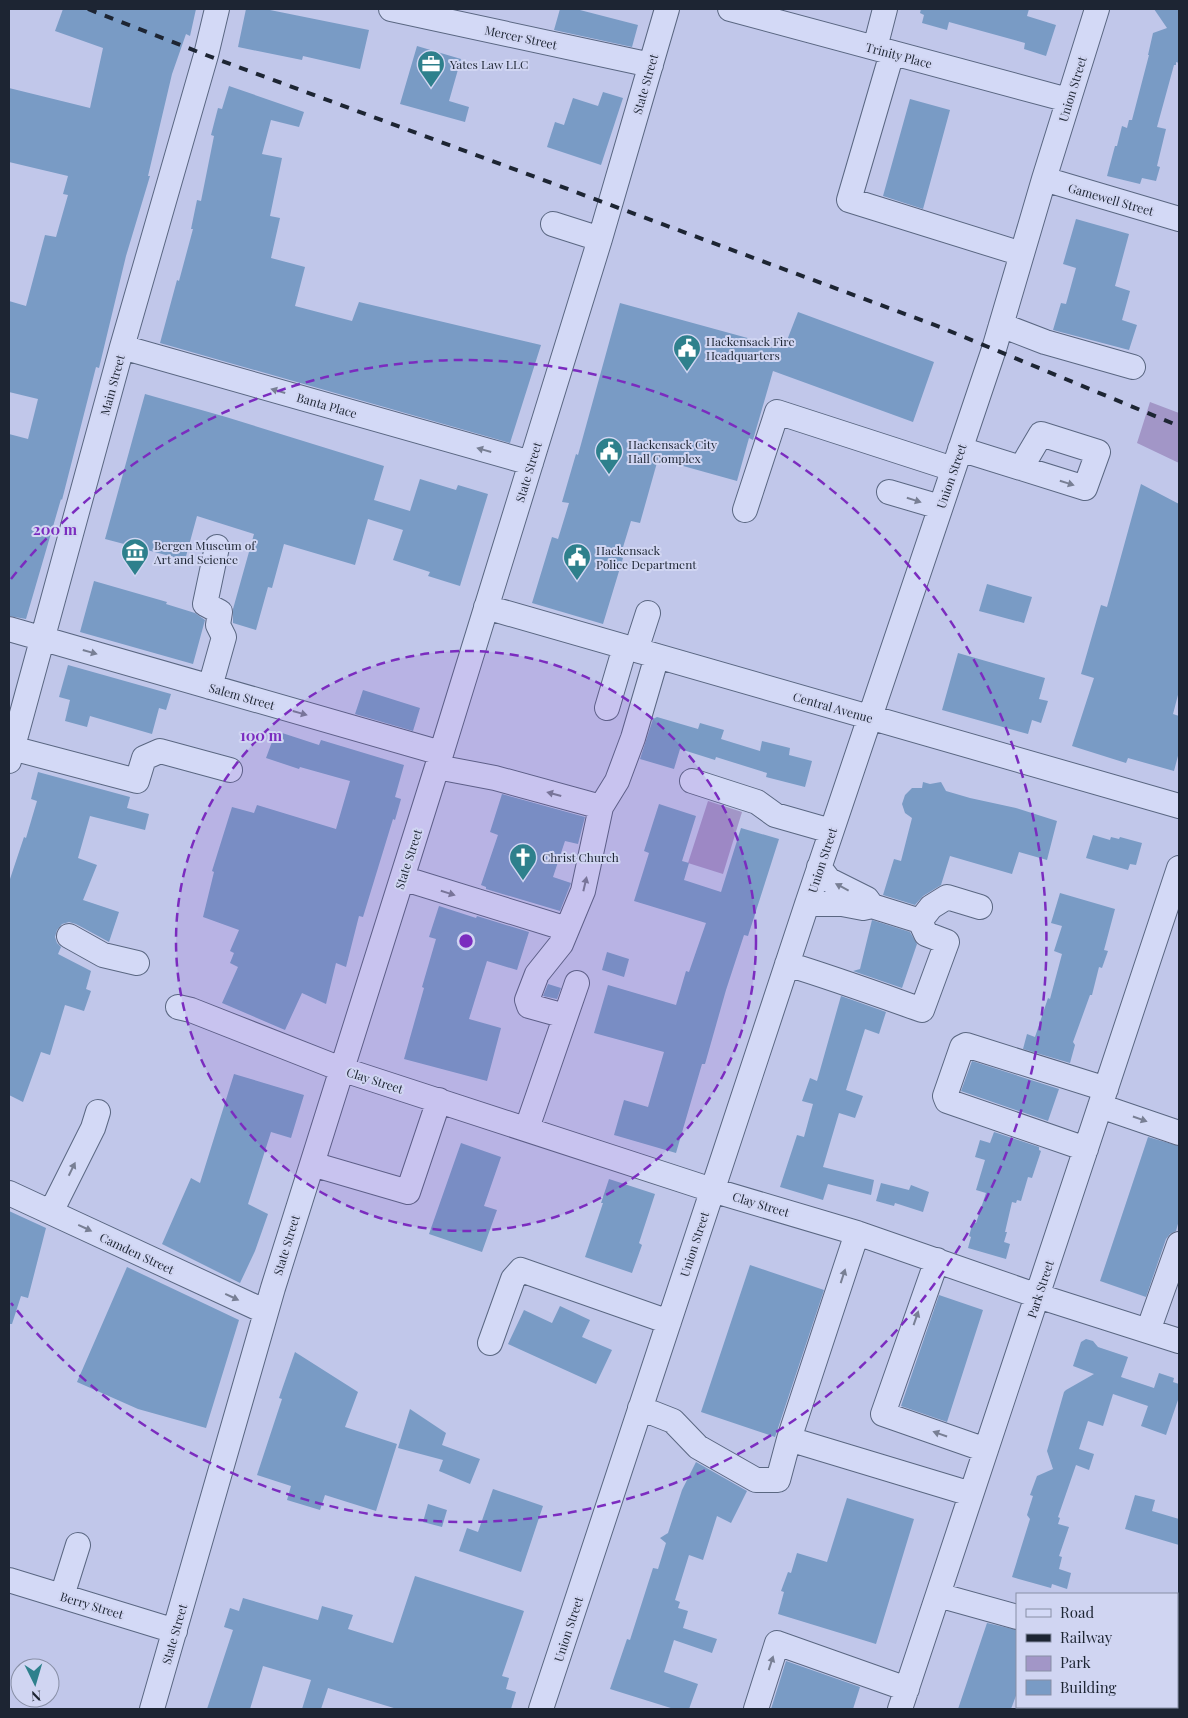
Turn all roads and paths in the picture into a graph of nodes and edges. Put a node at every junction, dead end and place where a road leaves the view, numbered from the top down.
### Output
1 (217, 9) edge
2 (391, 9) edge
3 (667, 9) edge
4 (730, 9) edge
5 (885, 9) edge
6 (1097, 9) edge
7 (883, 50) junction
8 (651, 65) junction
9 (1068, 100) junction
10 (1044, 179) junction
11 (1179, 219) edge
12 (554, 224) dead end
13 (600, 240) junction
14 (1022, 254) junction
15 (1001, 325) junction
16 (122, 347) junction
17 (1133, 367) dead end
18 (957, 459) junction
19 (531, 463) junction
20 (1021, 468) dead end
21 (889, 492) dead end
22 (940, 507) junction
23 (745, 510) dead end
24 (217, 547) dead end
25 (486, 607) junction
26 (648, 613) dead end
27 (9, 629) edge
28 (43, 639) junction
29 (639, 651) junction
30 (210, 687) junction
31 (607, 708) dead end
32 (869, 717) junction
33 (11, 755) edge
34 (439, 760) junction
35 (230, 770) dead end
36 (692, 781) dead end
37 (1179, 806) edge
38 (600, 807) junction
39 (831, 831) junction
40 (820, 867) junction
41 (1179, 868) edge
42 (402, 878) junction
43 (807, 904) junction
44 (872, 906) junction
45 (980, 907) dead end
46 (920, 921) junction
47 (567, 929) junction
48 (69, 936) dead end
49 (137, 963) dead end
50 (787, 964) junction
51 (577, 983) dead end
52 (178, 1007) dead end
53 (565, 1016) junction
54 (341, 1069) junction
55 (1103, 1097) junction
56 (439, 1100) junction
57 (98, 1112) dead end
58 (527, 1128) junction
59 (1179, 1133) edge
60 (1086, 1149) junction
61 (312, 1164) junction
62 (712, 1190) junction
63 (9, 1193) edge
64 (51, 1212) junction
65 (857, 1233) junction
66 (1179, 1249) edge
67 (937, 1260) junction
68 (1172, 1291) edge
69 (1038, 1296) junction
70 (266, 1312) junction
71 (668, 1322) junction
72 (1148, 1331) junction
73 (1179, 1341) edge
74 (490, 1343) dead end
75 (640, 1408) junction
76 (790, 1439) junction
77 (986, 1450) junction
78 (971, 1494) junction
79 (78, 1545) dead end
80 (9, 1580) edge
81 (938, 1595) junction
82 (62, 1596) junction
83 (1016, 1616) edge
84 (175, 1631) junction
85 (904, 1699) edge
86 (152, 1709) edge
87 (541, 1709) edge
88 (756, 1709) edge

1 - 16 street, Main Street
2 - 8 street, Mercer Street
3 - 8 street, State Street
4 - 7 street, Trinity Place
5 - 7 street
6 - 9 street, Union Street
7 - 9 street, Trinity Place
7 - 14 street
8 - 13 street, State Street
9 - 10 street, Union Street
10 - 11 street, Gamewell Street
10 - 14 street, Union Street
12 - 13 street
13 - 19 street, State Street
14 - 15 street, Union Street
15 - 17 street
15 - 18 street, Union Street
19 -> 16 street, Banta Place
16 - 28 street, Main Street
18 - 20 street
18 - 22 street, Union Street
18 - 23 street
19 - 25 street, State Street
21 -> 22 street
22 - 32 street, Union Street
24 - 30 street
25 - 29 street, Central Avenue
25 - 34 street, State Street
26 - 29 street
27 - 28 street, Salem Street
28 -> 30 street, Salem Street
28 - 33 street, Main Street
29 - 31 street
29 - 32 street, Central Avenue
29 - 38 street
30 -> 34 street, Salem Street
32 - 37 street, Central Avenue
32 - 39 street, Union Street
33 - 35 street
38 -> 34 street, Salem Street
34 - 42 street, State Street
36 - 39 street
47 -> 38 street
39 - 40 street, Union Street
40 - 43 street, Union Street
44 -> 40 street
41 - 55 street, Park Street
42 -> 47 street
42 - 54 street, State Street
43 - 44 street
43 - 50 street, Union Street
44 - 46 street
45 - 46 street
46 - 50 street
47 - 53 street
48 - 49 street
50 - 62 street, Union Street
51 - 53 street
52 - 54 street, Clay Street
53 - 58 street
54 - 56 street, Clay Street
54 - 61 street, State Street
55 -> 59 street
55 - 60 street, Park Street
55 - 60 street
56 - 58 street, Clay Street
56 - 61 street
64 -> 57 street
58 - 62 street, Clay Street
60 - 69 street, Park Street
61 - 70 street, State Street
62 - 65 street, Clay Street
62 - 71 street, Union Street
63 - 64 street, Camden Street
64 -> 70 street, Camden Street
65 - 67 street, Clay Street
76 -> 65 street
66 - 68 street
67 - 69 street, Clay Street
77 -> 67 street
68 - 72 street
69 - 72 street, Clay Street
69 - 77 street, Park Street
70 - 84 street, State Street
71 - 74 street
71 - 75 street, Union Street
72 - 73 street, Clay Street
75 - 76 street
75 - 87 street, Union Street
76 - 78 street
77 - 78 street, Park Street
78 - 81 street, Park Street
79 - 82 street
80 - 82 street, Berry Street
81 - 83 street
81 - 85 street, Park Street
82 - 84 street, Berry Street
84 - 86 street, State Street
88 -> 85 street

